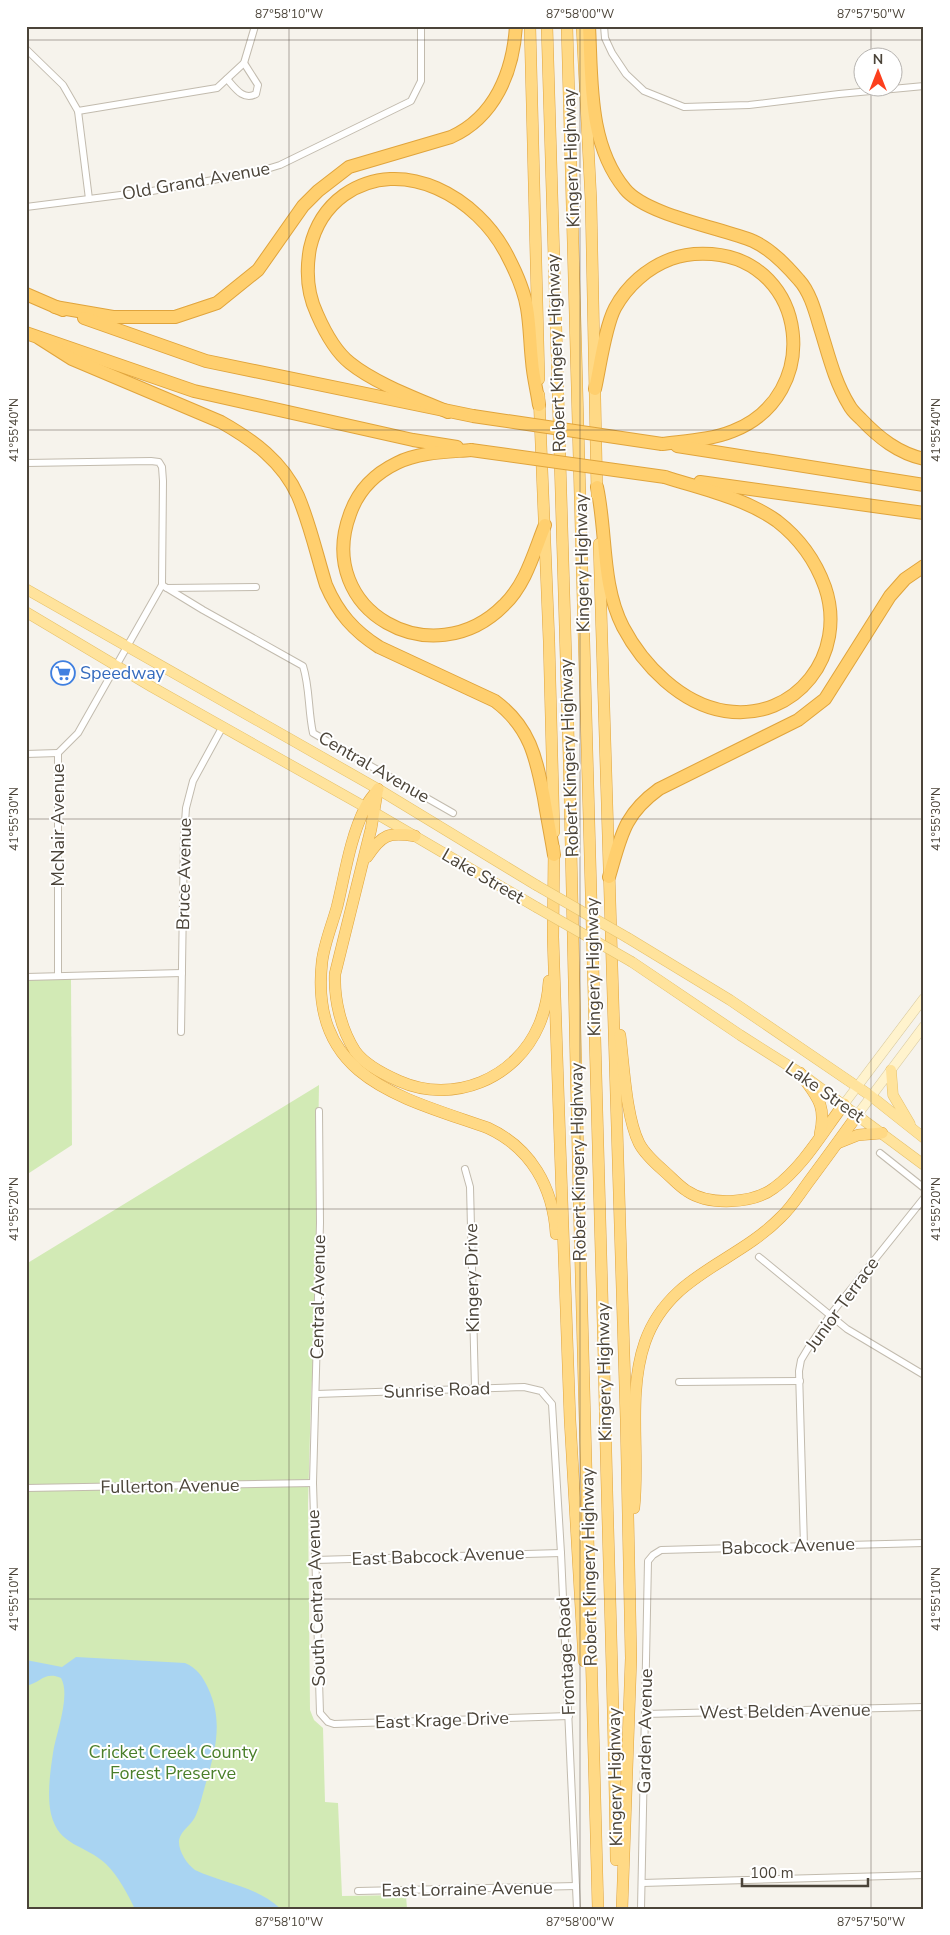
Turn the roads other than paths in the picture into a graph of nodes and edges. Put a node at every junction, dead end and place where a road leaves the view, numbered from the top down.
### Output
1 (255, 26) edge
2 (421, 26) edge
3 (516, 26) edge
4 (530, 26) edge
5 (547, 26) edge
6 (567, 26) edge
7 (582, 26) edge
8 (589, 26) edge
9 (604, 26) edge
10 (26, 49) edge
11 (244, 63) junction
12 (227, 79) junction
13 (924, 86) edge
14 (78, 111) junction
15 (89, 199) junction
16 (26, 207) edge
17 (26, 294) edge
18 (55, 307) junction
19 (26, 333) edge
20 (39, 338) junction
21 (595, 390) junction
22 (539, 406) junction
23 (448, 412) junction
24 (662, 444) junction
25 (471, 450) junction
26 (924, 459) edge
27 (26, 463) edge
28 (665, 477) junction
29 (924, 485) edge
30 (597, 487) junction
31 (924, 513) edge
32 (545, 525) junction
33 (924, 566) edge
34 (165, 586) junction
35 (256, 588) dead end
36 (26, 589) edge
37 (26, 612) edge
38 (126, 647) junction
39 (116, 666) junction
40 (223, 726) junction
41 (58, 753) junction
42 (26, 754) edge
43 (378, 789) junction
44 (369, 809) junction
45 (453, 813) dead end
46 (415, 836) junction
47 (554, 855) junction
48 (363, 862) junction
49 (609, 877) junction
50 (553, 937) junction
51 (182, 973) junction
52 (58, 976) junction
53 (612, 976) junction
54 (26, 977) edge
55 (924, 998) edge
56 (924, 1026) edge
57 (181, 1032) dead end
58 (891, 1070) junction
59 (800, 1073) junction
60 (857, 1086) junction
61 (871, 1096) junction
62 (844, 1104) junction
63 (319, 1111) dead end
64 (858, 1114) junction
65 (913, 1129) junction
66 (882, 1133) junction
67 (820, 1136) junction
68 (924, 1138) edge
69 (838, 1142) junction
70 (880, 1154) dead end
71 (924, 1165) edge
72 (465, 1169) dead end
73 (924, 1188) edge
74 (924, 1198) edge
75 (759, 1257) dead end
76 (830, 1314) junction
77 (924, 1375) edge
78 (800, 1381) junction
79 (679, 1382) dead end
80 (475, 1388) junction
81 (316, 1394) junction
82 (552, 1404) joint
83 (570, 1420) junction
84 (313, 1483) junction
85 (26, 1488) edge
86 (924, 1543) edge
87 (804, 1546) junction
88 (629, 1549) junction
89 (562, 1553) junction
90 (653, 1555) joint
91 (315, 1560) junction
92 (924, 1707) edge
93 (320, 1713) joint
94 (645, 1714) junction
95 (569, 1716) junction
96 (594, 1804) junction
97 (924, 1875) edge
98 (642, 1882) junction
99 (576, 1886) junction
100 (358, 1891) dead end
101 (577, 1909) edge
102 (598, 1909) edge
103 (618, 1909) edge
104 (622, 1909) edge
105 (641, 1909) edge

1 - 11 street
2 - 15 street, Old Grand Avenue
3 - 18 highway
4 - 22 highway
5 - 96 highway, Robert Kingery Highway
6 - 103 highway, Kingery Highway
7 - 21 highway
8 - 26 highway
9 - 13 street
10 - 14 street
11 - 12 street
11 - 12 street
12 - 14 street
14 - 15 street
15 - 16 street, Old Grand Avenue
17 - 18 highway
18 - 23 highway
19 - 20 highway
20 - 25 highway
20 - 47 highway
21 - 24 highway
21 - 30 highway
22 - 23 highway
22 - 32 highway
23 - 24 highway, bridge
24 - 29 highway
25 - 28 highway, bridge
25 - 32 highway
27 - 34 street
28 - 30 highway
28 - 31 highway
30 - 49 highway
32 - 47 highway
33 - 49 highway
34 - 35 street
34 - 38 street, McNair Avenue
34 - 45 street, Central Avenue
36 - 38 main road, Lake Street
37 - 39 main road, Lake Street
38 - 39 street, McNair Avenue
38 - 43 main road, Lake Street
39 - 40 main road, Lake Street
39 - 41 street, McNair Avenue
40 - 44 main road, Lake Street
40 - 51 street, Bruce Avenue
41 - 42 street
41 - 52 street, McNair Avenue
43 - 44 highway
43 - 60 main road, Lake Street, bridge
44 - 46 main road, Lake Street
44 - 48 highway
44 - 83 highway
46 - 48 highway
46 - 59 main road, Lake Street, bridge
47 - 50 highway
48 - 50 highway
49 - 53 highway
50 - 83 highway
51 - 52 street
51 - 57 street, Bruce Avenue
52 - 54 street
53 - 67 highway
53 - 88 highway
55 - 60 main road
56 - 58 main road
58 - 61 main road
58 - 65 main road
59 - 62 main road, Lake Street
59 - 67 highway
60 - 61 main road, Lake Street
60 - 62 main road
61 - 64 main road
61 - 65 main road, Lake Street
62 - 64 main road, Lake Street
62 - 67 highway
63 - 81 street, Central Avenue
64 - 66 main road, Lake Street
64 - 69 highway
65 - 68 main road, Lake Street
66 - 69 highway
66 - 71 main road, Lake Street
69 - 88 highway
70 - 73 street
72 - 80 street, Kingery Drive
74 - 76 street, Junior Terrace
75 - 76 street
76 - 77 street
76 - 78 street, Junior Terrace
78 - 79 street
78 - 87 street, Junior Terrace
80 - 81 street, Sunrise Road
80 - 82 street, Sunrise Road
81 - 84 street, Central Avenue
82 - 89 street, Frontage Road
83 - 96 highway
84 - 85 street, Fullerton Avenue
84 - 91 street, South Central Avenue
86 - 87 street, Babcock Avenue
87 - 90 street, Babcock Avenue
88 - 104 highway
89 - 91 street, East Babcock Avenue
89 - 95 street, Frontage Road
90 - 94 street, Garden Avenue
91 - 93 street, South Central Avenue
92 - 94 street, West Belden Avenue
93 - 95 street, East Krage Drive
94 - 98 street, Garden Avenue
95 - 99 street, Frontage Road
96 - 102 highway, Robert Kingery Highway
97 - 98 street
98 - 105 street, Garden Avenue
99 - 100 street, East Lorraine Avenue
99 - 101 street, Frontage Road

